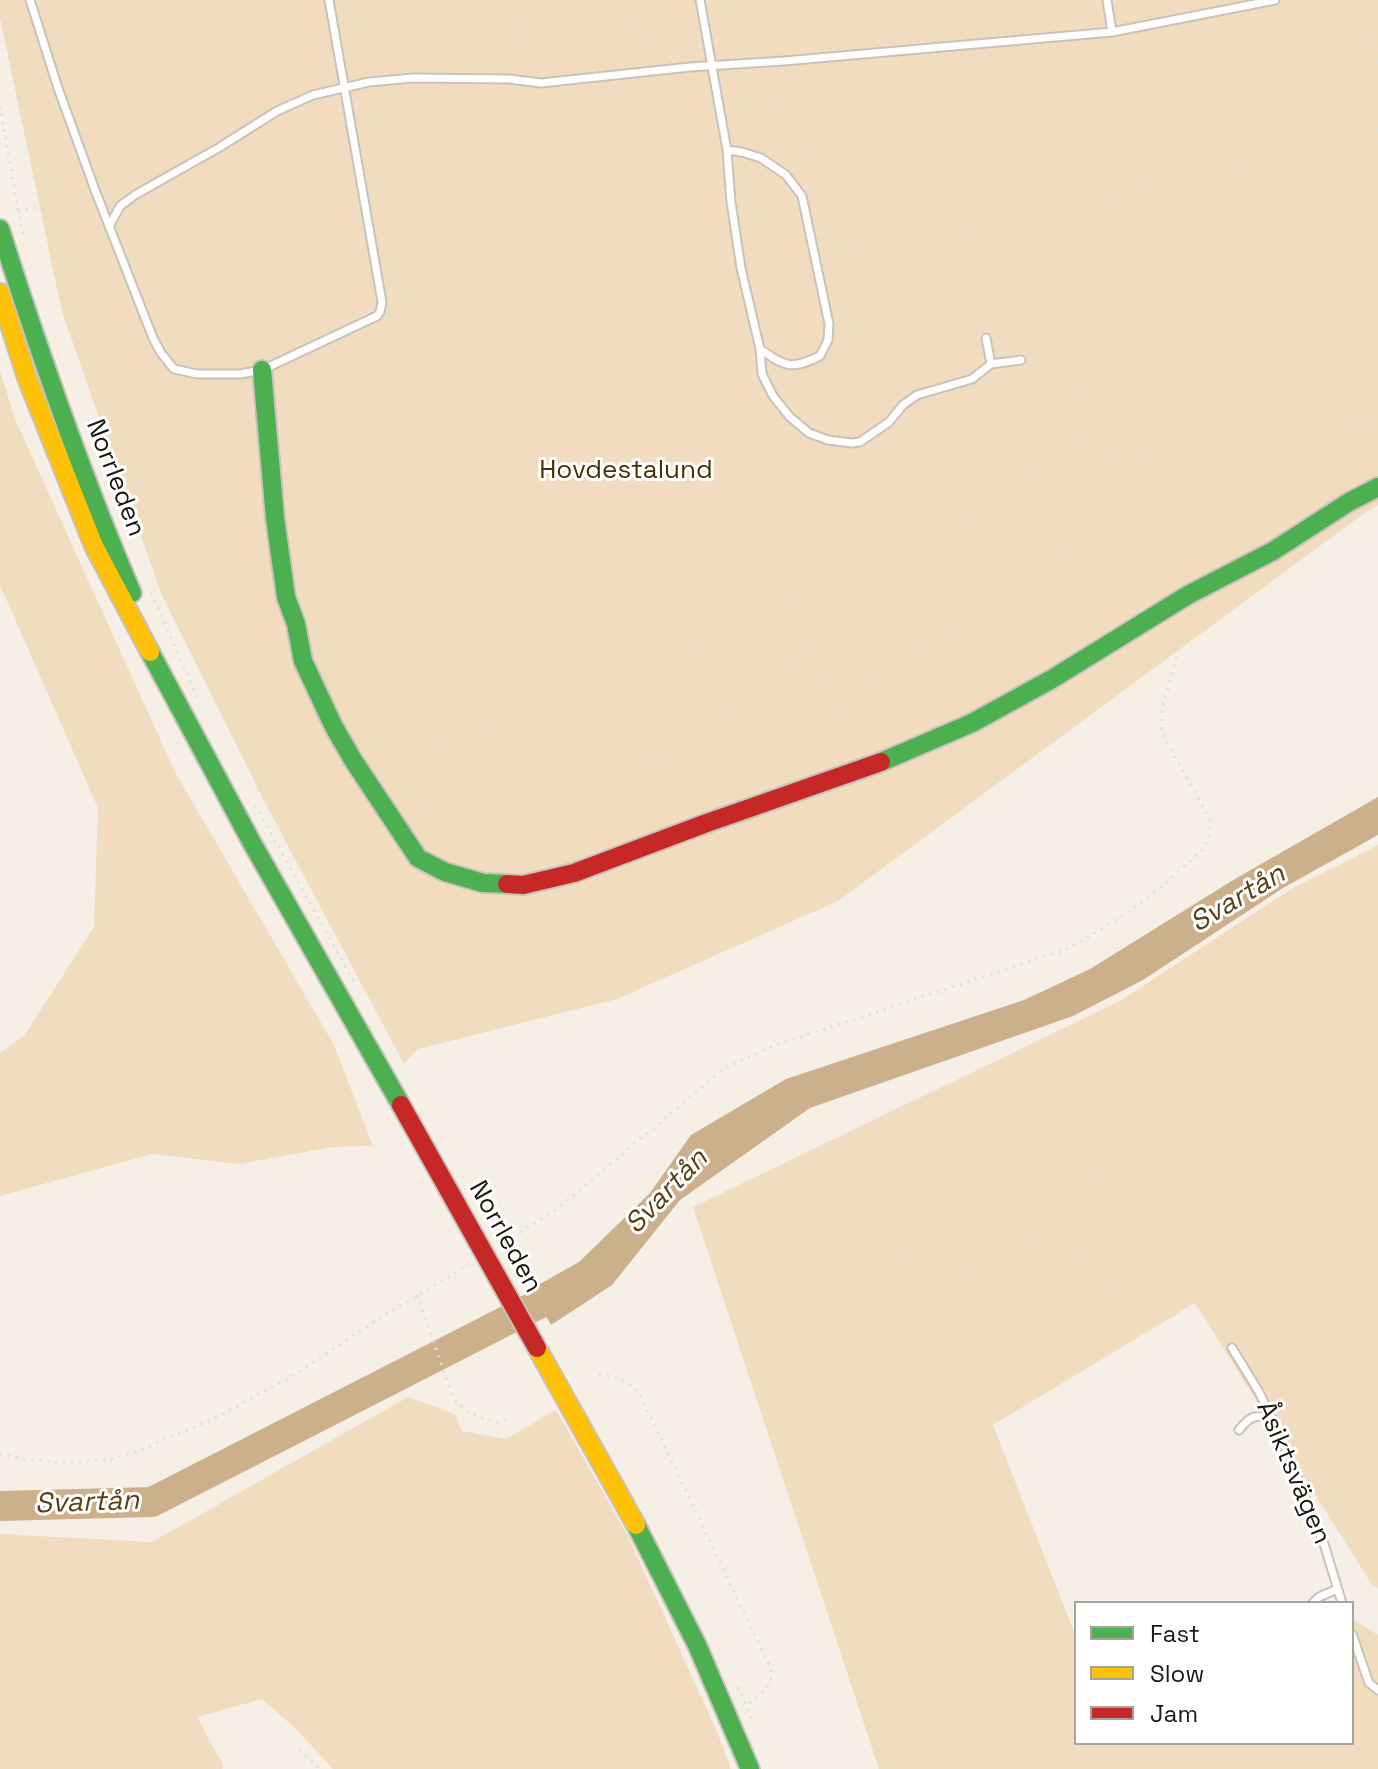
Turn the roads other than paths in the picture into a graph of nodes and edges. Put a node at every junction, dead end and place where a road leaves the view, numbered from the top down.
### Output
1 (30, 0) edge
2 (329, 0) edge
3 (700, 0) edge
4 (1107, 0) edge
5 (1275, 0) edge
6 (1112, 32) junction
7 (711, 65) junction
8 (344, 89) junction
9 (727, 150) junction
10 (110, 225) junction
11 (0, 229) edge
12 (0, 293) edge
13 (986, 338) dead end
14 (760, 349) junction
15 (1021, 360) dead end
16 (991, 364) junction
17 (262, 370) junction
18 (1378, 487) edge
19 (196, 740) junction
20 (1232, 1348) dead end
21 (1272, 1418) junction
22 (1239, 1430) dead end
23 (1337, 1589) junction
24 (1315, 1601) edge
25 (1341, 1601) edge
26 (1354, 1640) edge
27 (1378, 1690) edge
28 (750, 1769) edge

1 - 10 lane
2 - 8 lane
3 - 7 lane
4 - 6 lane
5 - 6 lane
6 - 7 lane
7 - 8 lane
7 - 9 lane
8 - 10 lane
8 - 17 lane
9 - 14 lane
9 - 14 lane
10 - 17 lane
11 - 19 main road, Norrleden
12 - 19 main road, Norrleden
13 - 16 lane
14 - 16 lane
15 - 16 lane
17 - 18 main road
19 - 28 main road, Norrleden, bridge
20 - 21 lane, Åsiktsvägen
21 - 22 lane
21 - 23 lane, Åsiktsvägen
23 - 24 lane
23 - 25 lane, Åsiktsvägen
26 - 27 lane

